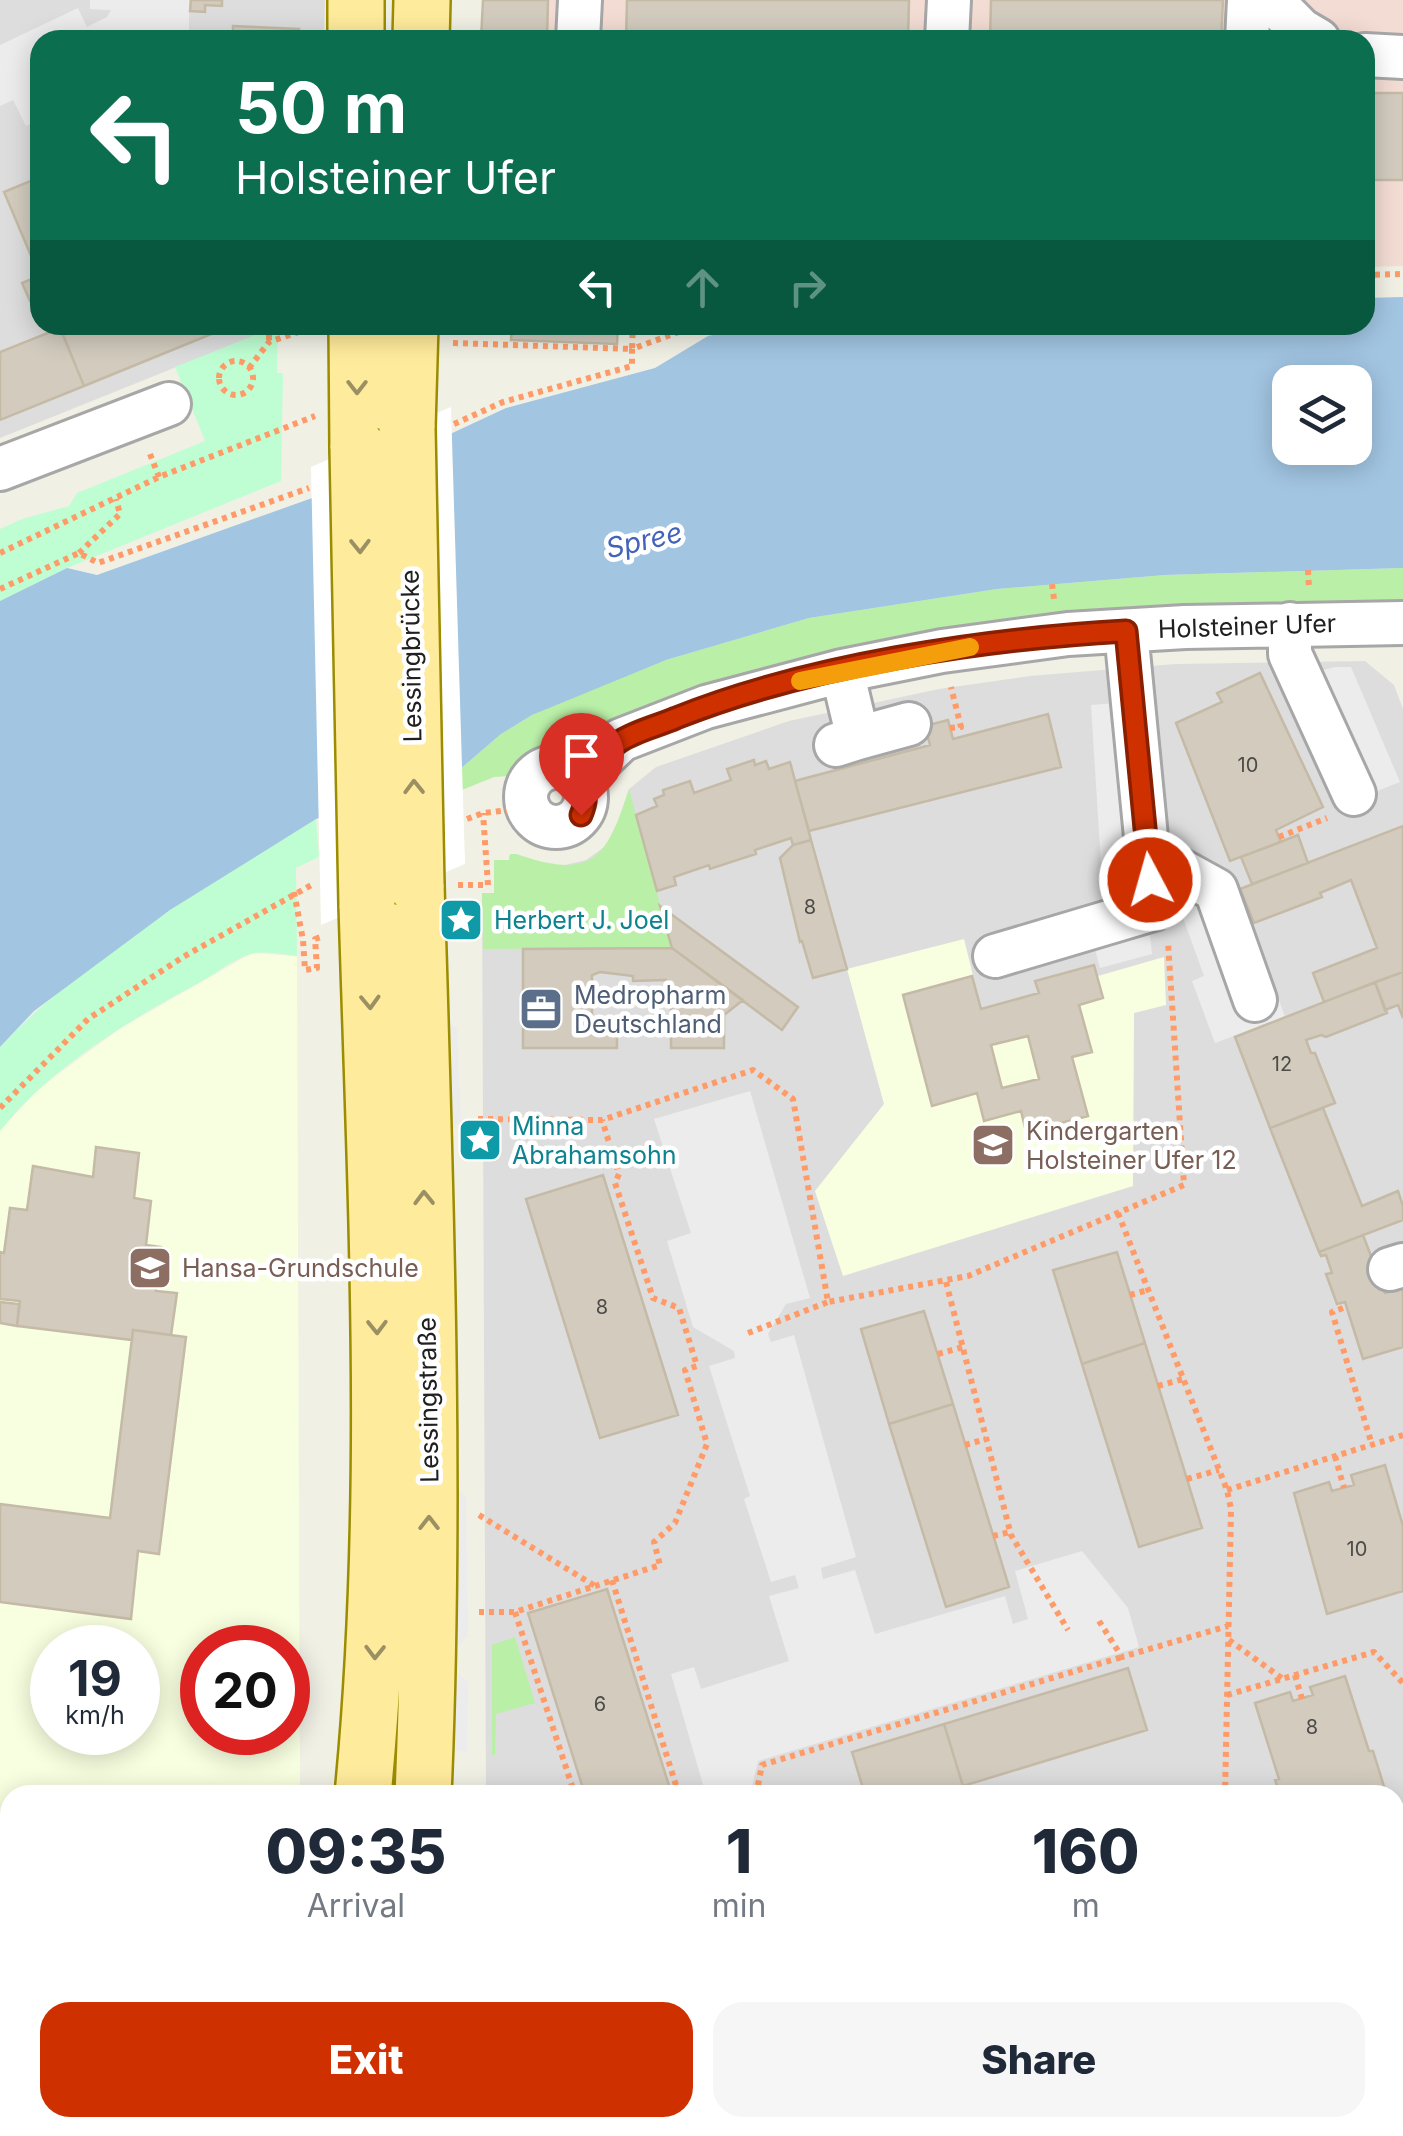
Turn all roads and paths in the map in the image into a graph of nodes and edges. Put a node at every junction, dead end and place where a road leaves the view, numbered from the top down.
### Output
1 (356, 0) edge
2 (422, 0) edge
3 (580, 0) edge
4 (949, 0) edge
5 (1248, 0) edge
6 (1271, 0) edge
7 (356, 30) edge
8 (421, 30) edge
9 (578, 30) edge
10 (948, 30) edge
11 (1247, 30) edge
12 (1301, 30) edge
13 (1375, 56) edge
14 (1403, 57) edge
15 (1403, 274) edge
16 (1375, 275) edge
17 (269, 335) edge
18 (298, 335) edge
19 (340, 335) edge
20 (428, 335) edge
21 (442, 335) edge
22 (633, 335) edge
23 (670, 335) edge
24 (269, 342) junction
25 (632, 349) junction
26 (249, 368) junction
27 (169, 404) dead end
28 (385, 428) junction
29 (150, 454) dead end
30 (0, 468) edge
31 (159, 477) junction
32 (309, 488) dead end
33 (116, 499) junction
34 (0, 553) edge
35 (79, 554) junction
36 (1308, 570) dead end
37 (1052, 584) dead end
38 (1309, 584) dead end
39 (0, 589) edge
40 (1054, 594) dead end
41 (1403, 622) edge
42 (1290, 624) junction
43 (1126, 631) junction
44 (942, 652) junction
45 (842, 671) junction
46 (930, 726) joint
47 (1354, 794) dead end
48 (528, 808) joint
49 (484, 813) junction
50 (468, 820) dead end
51 (1147, 852) junction
52 (315, 883) dead end
53 (294, 892) junction
54 (414, 892) junction
55 (1153, 908) junction
56 (316, 939) dead end
57 (995, 956) dead end
58 (1255, 1000) dead end
59 (0, 1108) edge
60 (478, 1119) dead end
61 (602, 1120) junction
62 (1118, 1213) junction
63 (946, 1282) junction
64 (1148, 1290) junction
65 (1130, 1295) dead end
66 (828, 1302) junction
67 (1343, 1308) dead end
68 (748, 1334) dead end
69 (963, 1347) junction
70 (938, 1354) dead end
71 (1183, 1379) junction
72 (1158, 1386) dead end
73 (1403, 1435) edge
74 (986, 1439) junction
75 (966, 1445) dead end
76 (1372, 1445) junction
77 (1335, 1456) junction
78 (1219, 1470) junction
79 (1187, 1479) dead end
80 (1344, 1488) dead end
81 (1227, 1490) junction
82 (479, 1515) dead end
83 (1010, 1532) junction
84 (994, 1536) dead end
85 (612, 1580) junction
86 (595, 1586) junction
87 (479, 1612) dead end
88 (515, 1612) junction
89 (1099, 1621) dead end
90 (1228, 1626) junction
91 (1068, 1630) dead end
92 (1228, 1640) junction
93 (1122, 1657) junction
94 (1076, 1670) junction
95 (1295, 1675) junction
96 (1282, 1679) junction
97 (1403, 1682) edge
98 (1080, 1683) dead end
99 (1227, 1695) junction
100 (983, 1698) junction
101 (1302, 1698) dead end
102 (988, 1710) dead end
103 (891, 1726) junction
104 (895, 1739) dead end
105 (364, 1785) edge
106 (423, 1785) edge
107 (572, 1785) edge
108 (676, 1785) edge
109 (758, 1785) edge
110 (1225, 1785) edge

1 - 7 main road
2 - 8 main road
3 - 9 street
4 - 10 street
5 - 11 street
6 - 12 street
13 - 14 street
15 - 16 path
17 - 24 path
18 - 24 path
19 -> 28 main road
20 - 28 main road
21 - 25 path
22 - 25 path
23 - 25 path
24 - 26 path
25 - 28 path
26 - 26 path
27 - 30 street
28 - 31 path
28 - 54 main road, Lessingbrücke, bridge
29 - 31 path
31 - 33 path
32 - 35 path
33 - 34 path
33 - 35 path
35 - 39 path
36 - 38 path
37 - 40 path
41 - 42 street, Holsteiner Ufer
42 - 43 street, Holsteiner Ufer
42 - 47 street
43 - 44 street, Holsteiner Ufer
43 - 51 street
44 - 45 street, Holsteiner Ufer
44 - 46 path
45 - 46 street
45 - 48 street, Holsteiner Ufer
48 - 49 path
49 - 50 path
49 - 54 path
51 - 55 street
51 - 58 street
52 - 53 path
53 - 56 path
53 - 59 path
54 -> 105 main road, Lessingstraße
106 -> 54 main road, Lessingstraße
55 - 57 street
55 - 62 path
60 - 61 path
61 - 66 path
61 - 85 path
62 - 63 path
62 - 64 path
63 - 66 path
63 - 69 path
64 - 65 path
64 - 71 path
66 - 68 path
67 - 76 path
69 - 70 path
69 - 74 path
71 - 72 path
71 - 78 path
73 - 76 path
74 - 75 path
74 - 83 path
76 - 77 path
77 - 80 path
77 - 81 path
78 - 79 path
78 - 81 path
81 - 90 path
82 - 86 path
83 - 84 path
83 - 91 path
85 - 86 path
85 - 108 path
86 - 88 path
87 - 88 path
88 - 107 path
89 - 93 path
90 - 92 path
90 - 93 path
92 - 96 path
92 - 99 path
93 - 94 path
94 - 98 path
94 - 100 path
95 - 96 path
95 - 97 path
95 - 101 path
96 - 99 path
99 - 110 path
100 - 102 path
100 - 103 path
103 - 104 path
103 - 109 path

